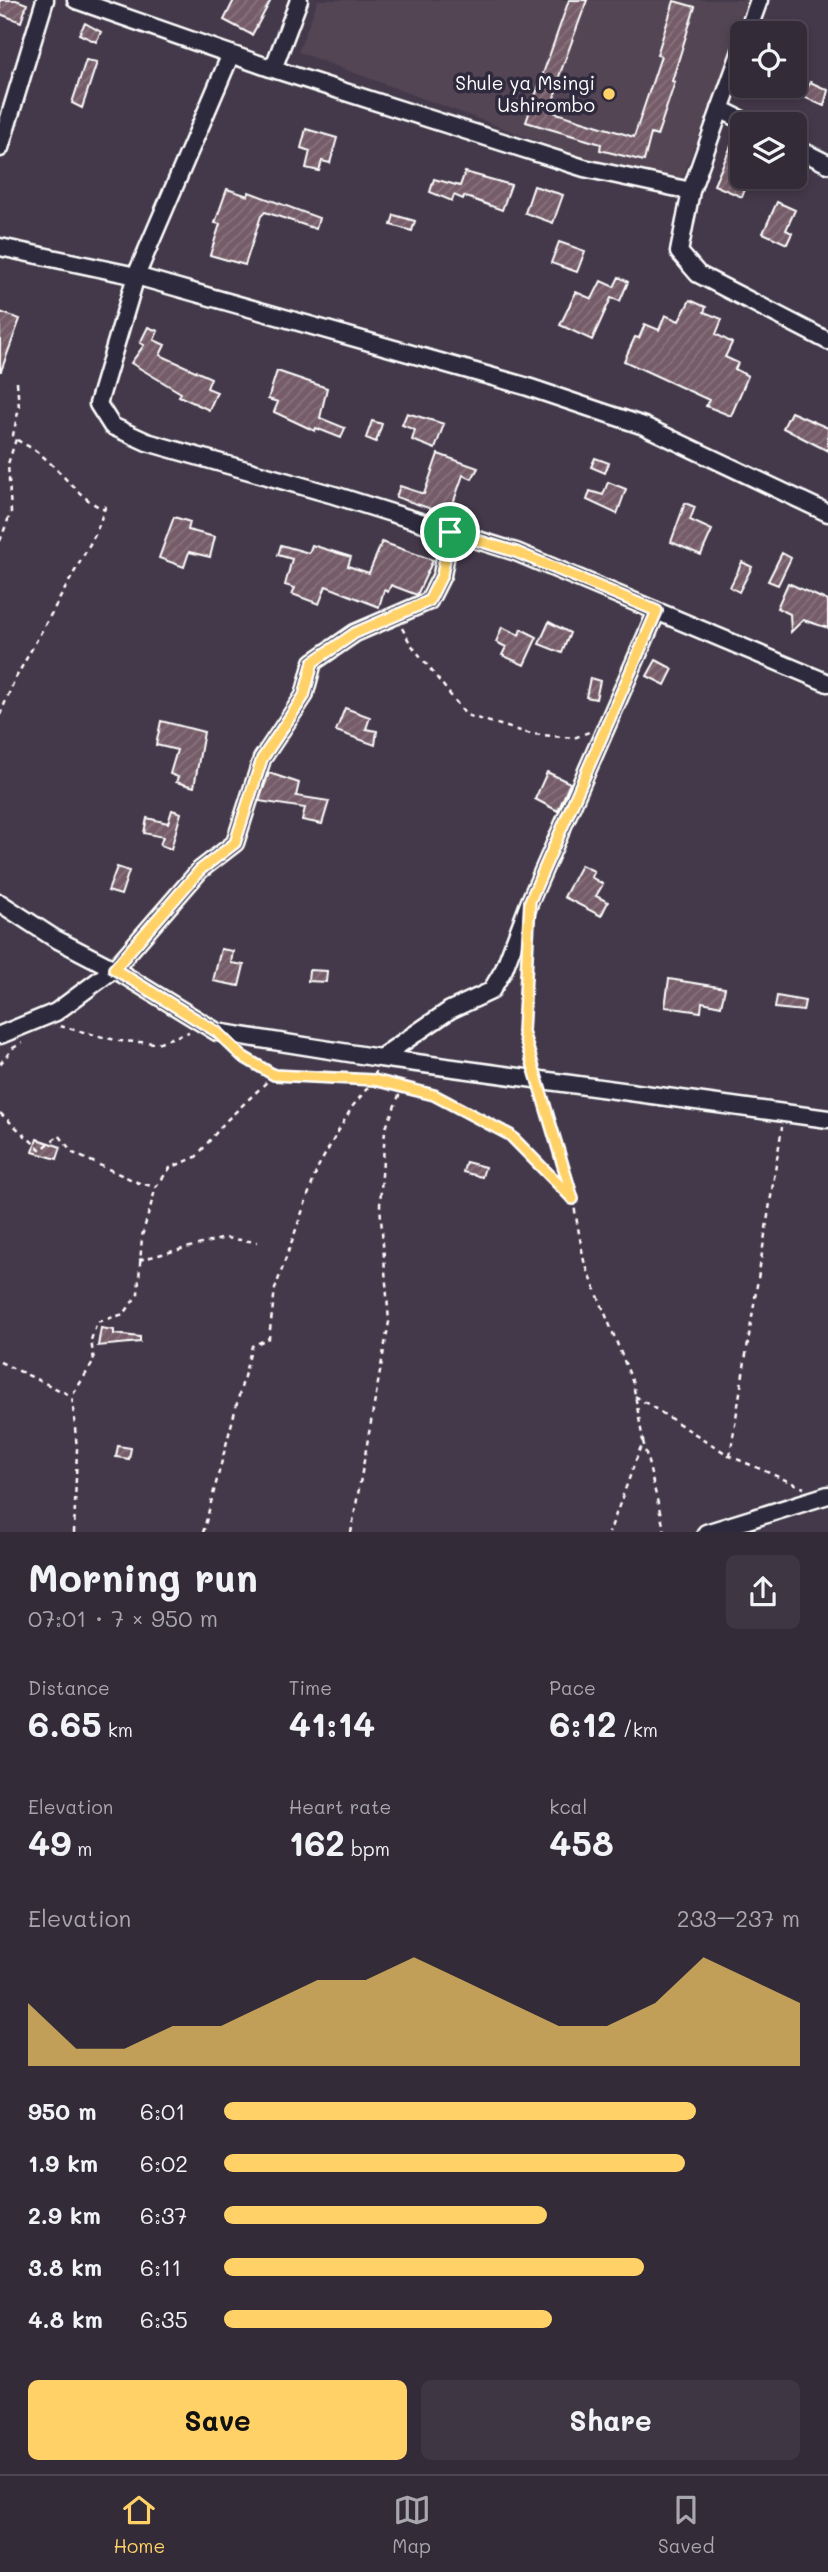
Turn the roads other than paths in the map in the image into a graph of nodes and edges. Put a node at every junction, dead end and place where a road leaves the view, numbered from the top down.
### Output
1 (45, 0) edge
2 (76, 0) edge
3 (299, 0) edge
4 (759, 0) edge
5 (751, 21) edge
6 (231, 54) junction
7 (273, 69) junction
8 (730, 81) edge
9 (720, 109) junction
10 (730, 114) edge
11 (0, 148) edge
12 (807, 154) edge
13 (828, 164) edge
14 (691, 191) junction
15 (0, 247) edge
16 (136, 276) junction
17 (828, 341) edge
18 (828, 513) edge
19 (450, 532) junction
20 (657, 611) junction
21 (828, 683) edge
22 (0, 903) edge
23 (114, 969) junction
24 (0, 1035) edge
25 (380, 1058) junction
26 (828, 1118) edge
27 (826, 1495) edge
28 (706, 1532) edge

1 - 11 street
2 - 6 street
3 - 7 street
4 - 5 street
6 - 7 street
6 - 16 street
7 - 14 street
8 - 9 street
9 - 10 street
9 - 14 street
12 - 13 street
14 - 17 street
15 - 16 street
16 - 18 street
16 - 19 street
19 - 20 street
19 - 23 street
20 - 21 street
20 - 25 street
22 - 23 street
23 - 24 street
23 - 25 street
25 - 26 street
27 - 28 street

